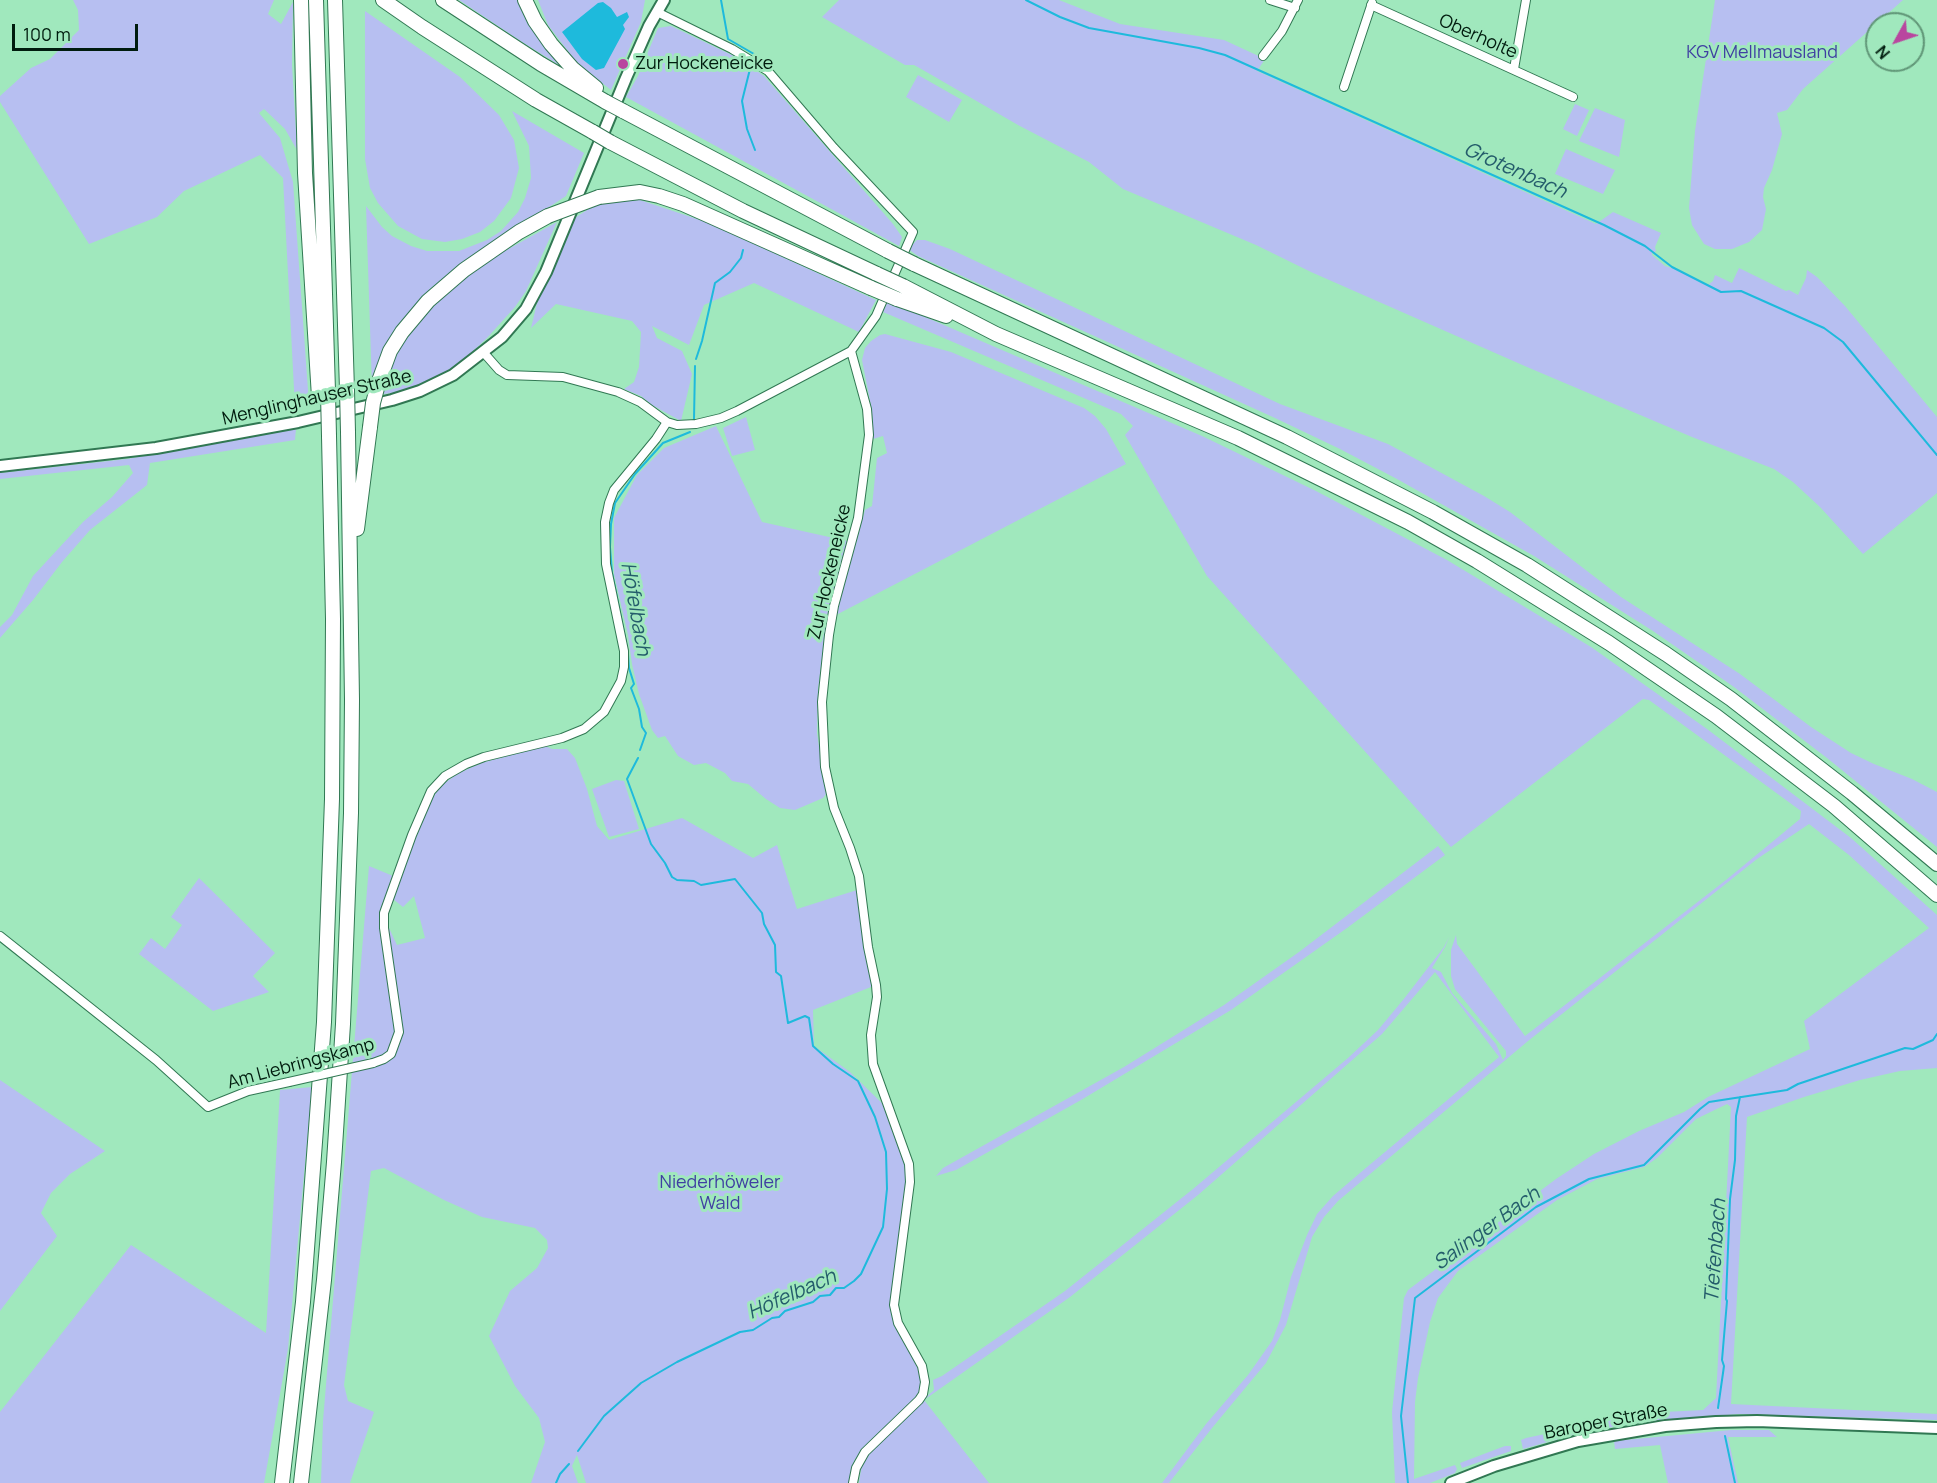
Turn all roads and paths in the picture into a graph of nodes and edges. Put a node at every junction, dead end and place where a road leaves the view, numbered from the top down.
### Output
1 (300, 0) edge
2 (316, 0) edge
3 (384, 0) edge
4 (443, 0) edge
5 (525, 0) edge
6 (664, 0) edge
7 (1270, 0) edge
8 (1526, 0) edge
9 (335, 3) edge
10 (1372, 3) edge
11 (1297, 4) edge
12 (657, 12) junction
13 (1263, 56) dead end
14 (1514, 69) junction
15 (1344, 87) dead end
16 (1573, 97) dead end
17 (607, 99) junction
18 (900, 292) junction
19 (850, 351) junction
20 (484, 353) junction
21 (323, 395) junction
22 (667, 422) junction
23 (0, 466) edge
24 (352, 600) junction
25 (1937, 864) edge
26 (1937, 895) edge
27 (0, 936) edge
28 (1937, 1428) edge
29 (282, 1483) edge
30 (302, 1483) edge
31 (853, 1483) edge
32 (1451, 1483) edge

1 - 21 highway
2 - 21 highway
3 - 18 highway, bridge
4 - 17 highway
5 - 17 highway
6 - 12 street, Menglinghauser Straße
7 - 11 street
8 - 14 street
9 - 24 highway, bridge
10 - 14 street, Oberholte
10 - 15 street
11 - 13 street
12 - 19 street
12 - 20 street, Menglinghauser Straße
14 - 16 street, Oberholte
17 - 25 highway, bridge
18 - 24 highway, bridge
18 - 26 highway
19 - 22 street
19 - 31 street, Zur Hockeneicke
20 - 22 street
20 - 23 street, Menglinghauser Straße
21 - 29 highway, bridge
22 - 27 street, Am Liebringskamp, bridge
24 - 30 highway
28 - 32 street, Baroper Straße

